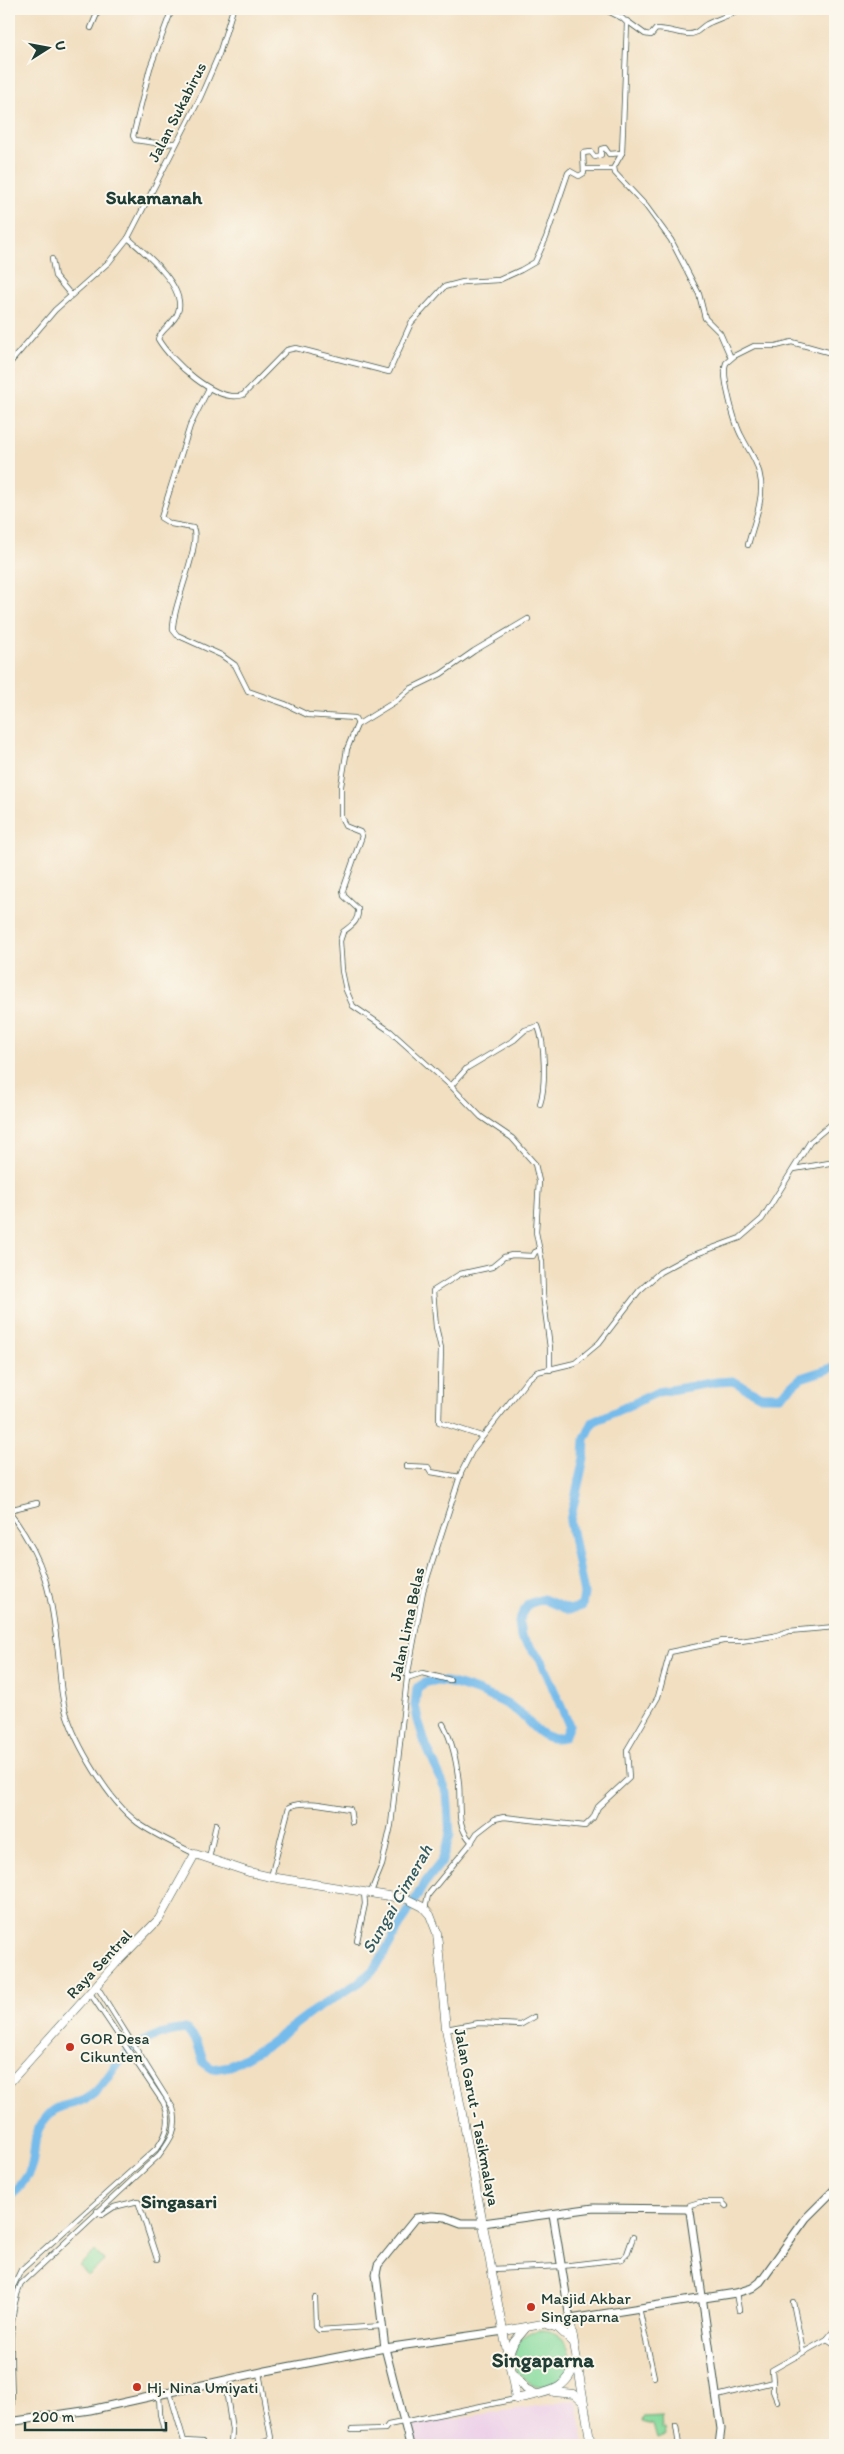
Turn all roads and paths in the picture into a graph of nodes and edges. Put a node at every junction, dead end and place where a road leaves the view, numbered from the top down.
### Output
1 (99, 9) edge
2 (136, 9) edge
3 (172, 9) edge
4 (233, 9) edge
5 (604, 9) edge
6 (740, 9) edge
7 (143, 10) edge
8 (626, 20) junction
9 (91, 28) dead end
10 (176, 142) junction
11 (622, 153) junction
12 (584, 169) junction
13 (613, 169) junction
14 (128, 238) junction
15 (52, 259) dead end
16 (71, 296) junction
17 (835, 345) edge
18 (833, 354) edge
19 (731, 358) junction
20 (9, 364) edge
21 (209, 388) junction
22 (748, 545) dead end
23 (528, 619) dead end
24 (358, 724) junction
25 (451, 1086) junction
26 (540, 1104) dead end
27 (835, 1121) edge
28 (835, 1162) edge
29 (794, 1169) junction
30 (540, 1250) junction
31 (550, 1370) junction
32 (481, 1436) junction
33 (406, 1466) dead end
34 (460, 1477) junction
35 (37, 1503) dead end
36 (9, 1511) edge
37 (835, 1628) edge
38 (407, 1678) junction
39 (450, 1680) dead end
40 (444, 1724) dead end
41 (352, 1822) dead end
42 (216, 1824) dead end
43 (472, 1842) junction
44 (195, 1854) junction
45 (209, 1859) junction
46 (271, 1877) junction
47 (368, 1891) junction
48 (424, 1909) junction
49 (357, 1941) dead end
50 (96, 1985) junction
51 (90, 1994) junction
52 (534, 2017) dead end
53 (446, 2029) junction
54 (137, 2050) junction
55 (131, 2054) junction
56 (9, 2084) edge
57 (136, 2168) junction
58 (140, 2172) junction
59 (835, 2189) edge
60 (726, 2206) dead end
61 (689, 2210) junction
62 (97, 2211) junction
63 (553, 2214) junction
64 (75, 2221) junction
65 (483, 2223) junction
66 (80, 2227) junction
67 (633, 2237) dead end
68 (157, 2259) dead end
69 (562, 2266) junction
70 (492, 2269) junction
71 (736, 2293) junction
72 (9, 2294) edge
73 (315, 2298) dead end
74 (702, 2298) junction
75 (794, 2302) dead end
76 (640, 2308) junction
77 (739, 2310) dead end
78 (500, 2314) junction
79 (570, 2319) junction
80 (548, 2324) junction
81 (383, 2326) junction
82 (523, 2328) junction
83 (835, 2329) edge
84 (504, 2331) junction
85 (827, 2338) junction
86 (574, 2344) junction
87 (835, 2344) edge
88 (386, 2348) junction
89 (803, 2352) junction
90 (10, 2356) edge
91 (508, 2357) junction
92 (576, 2360) junction
93 (511, 2370) junction
94 (258, 2373) junction
95 (654, 2377) dead end
96 (225, 2382) junction
97 (773, 2382) junction
98 (545, 2392) junction
99 (170, 2393) junction
100 (536, 2394) junction
101 (159, 2395) junction
102 (717, 2396) junction
103 (516, 2399) junction
104 (777, 2401) dead end
105 (583, 2402) junction
106 (9, 2415) edge
107 (9, 2422) edge
108 (405, 2422) junction
109 (676, 2426) dead end
110 (164, 2430) dead end
111 (352, 2430) dead end
112 (202, 2442) dead end
113 (231, 2445) edge
114 (264, 2445) edge
115 (410, 2445) edge
116 (591, 2445) edge
117 (678, 2445) edge
118 (719, 2445) edge

1 - 9 street
2 - 7 street
3 - 7 street
3 - 10 street
4 - 10 street, Jalan Sukabirus
5 - 8 street
6 - 8 street
8 - 11 street
10 - 14 street, Jalan Sukabirus
11 - 12 street
11 - 13 street
12 - 13 street
12 - 21 street
13 - 19 street
14 - 16 street, Jalan Sukabirus
14 - 21 street
15 - 16 street
16 - 20 street, Jalan Sukabirus
17 - 18 street
18 - 19 street
19 - 22 street
21 - 24 street
23 - 24 street
24 - 25 street
25 - 26 street
25 - 30 street
27 - 29 street, Jalan Lima Belas
28 - 29 street
29 - 31 street, Jalan Lima Belas
30 - 31 street
30 - 32 street
31 - 32 street, Jalan Lima Belas
32 - 34 street, Jalan Lima Belas
33 - 34 street
34 - 38 street, Jalan Lima Belas
35 - 36 street
36 - 44 street
37 - 43 street
38 - 39 street
38 - 47 street, Jalan Lima Belas
40 - 43 street
41 - 46 street
42 - 45 street
43 - 48 street
44 - 45 main road
44 - 50 main road, Raya Sentral
45 - 46 main road
46 - 47 main road
47 - 48 main road
47 - 49 street, Jalan Lima Belas
48 - 53 main road, Jalan Garut - Tasikmalaya
50 - 51 main road, Raya Sentral
50 - 54 street
51 - 55 street
51 - 56 main road, Raya Sentral
52 - 53 street
53 - 65 main road, Jalan Garut - Tasikmalaya
54 - 55 street
54 - 58 street
55 - 57 street
57 - 58 street
57 - 64 street
58 - 62 street
59 - 71 main road
60 - 61 street
61 - 63 main road
61 - 74 main road
62 - 66 street
62 - 68 street
63 - 65 main road
63 - 69 main road
64 - 66 street
64 - 72 street
65 - 70 main road, Jalan Garut - Tasikmalaya
65 - 81 main road
66 - 90 street
67 - 69 street
69 - 70 street
69 - 79 main road
70 - 78 main road, Jalan Garut - Tasikmalaya
71 - 74 main road
71 - 77 street
73 - 81 street
74 - 76 main road
74 - 102 main road
75 - 89 street
76 - 79 main road
76 - 95 street
78 - 82 main road
78 - 84 main road, Jalan Garut - Tasikmalaya
79 - 80 main road
79 - 86 main road
80 - 82 main road
80 - 86 main road
81 - 88 main road
82 - 84 main road
82 - 91 main road
83 - 85 street
84 - 88 main road
84 - 91 main road, Jalan Garut - Tasikmalaya
85 - 87 street
85 - 89 street
86 - 92 main road
88 - 94 main road
88 - 108 main road
89 - 97 street
90 - 106 street
91 - 93 main road
92 - 98 main road
92 - 105 main road
93 - 100 main road
93 - 103 main road
94 - 96 main road
94 - 114 street
96 - 99 main road
96 - 113 street
97 - 102 street
97 - 104 street
98 - 100 main road
98 - 105 main road
99 - 101 main road
99 - 112 street
100 - 103 main road
101 - 107 main road
101 - 110 street
102 - 118 main road
103 - 108 street
105 - 116 main road
108 - 111 street
108 - 115 main road
109 - 117 street

